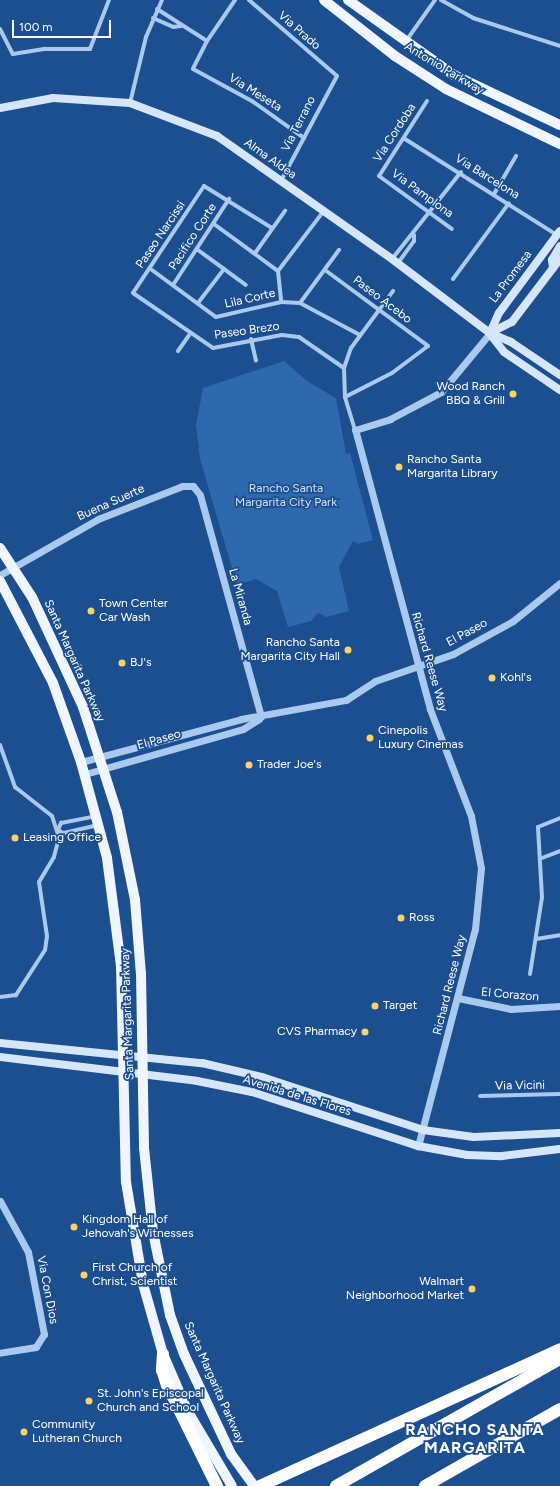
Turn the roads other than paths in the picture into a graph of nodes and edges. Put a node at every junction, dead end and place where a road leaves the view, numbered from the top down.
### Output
1 (109, 0) edge
2 (162, 0) edge
3 (235, 0) edge
4 (249, 0) edge
5 (324, 0) edge
6 (348, 0) edge
7 (435, 0) edge
8 (441, 0) edge
9 (157, 9) junction
10 (153, 18) junction
11 (181, 26) junction
12 (0, 29) edge
13 (206, 41) junction
14 (405, 43) junction
15 (560, 46) edge
16 (337, 77) joint
17 (427, 101) dead end
18 (130, 103) junction
19 (0, 108) edge
20 (560, 125) edge
21 (304, 138) junction
22 (405, 139) junction
23 (560, 144) edge
24 (516, 156) dead end
25 (461, 172) junction
26 (379, 176) joint
27 (281, 181) junction
28 (494, 194) junction
29 (229, 199) junction
30 (509, 203) junction
31 (285, 211) dead end
32 (323, 212) junction
33 (430, 213) junction
34 (214, 224) junction
35 (272, 228) junction
36 (452, 229) dead end
37 (558, 233) edge
38 (414, 235) junction
39 (560, 246) edge
40 (198, 250) junction
41 (339, 250) dead end
42 (255, 253) junction
43 (560, 259) edge
44 (395, 261) junction
45 (553, 268) junction
46 (224, 269) junction
47 (152, 270) junction
48 (325, 270) junction
49 (278, 271) junction
50 (453, 278) dead end
51 (173, 285) junction
52 (246, 285) dead end
53 (393, 291) dead end
54 (135, 296) joint
55 (281, 302) junction
56 (198, 303) junction
57 (300, 303) junction
58 (378, 310) junction
59 (490, 333) junction
60 (189, 335) junction
61 (360, 335) junction
62 (251, 339) junction
63 (178, 351) dead end
64 (256, 360) dead end
65 (344, 368) junction
66 (560, 375) edge
67 (560, 390) edge
68 (346, 397) junction
69 (355, 430) junction
70 (193, 486) joint
71 (0, 548) edge
72 (14, 568) junction
73 (0, 575) edge
74 (0, 581) edge
75 (560, 583) edge
76 (418, 668) junction
77 (261, 717) junction
78 (0, 745) edge
79 (82, 762) junction
80 (102, 763) junction
81 (85, 774) junction
82 (560, 818) edge
83 (98, 820) junction
84 (58, 830) junction
85 (560, 851) edge
86 (542, 858) junction
87 (560, 935) edge
88 (536, 939) junction
89 (530, 974) dead end
90 (0, 997) edge
91 (458, 998) junction
92 (560, 1006) edge
93 (0, 1043) edge
94 (124, 1056) junction
95 (0, 1057) edge
96 (142, 1057) junction
97 (124, 1072) junction
98 (143, 1075) junction
99 (560, 1094) edge
100 (480, 1096) dead end
101 (423, 1130) junction
102 (560, 1134) edge
103 (418, 1146) junction
104 (560, 1148) edge
105 (0, 1202) edge
106 (560, 1349) edge
107 (0, 1353) edge
108 (163, 1354) junction
109 (560, 1359) edge
110 (560, 1409) edge
111 (217, 1486) edge
112 (232, 1486) edge
113 (254, 1486) edge
114 (260, 1486) edge
115 (336, 1486) edge
116 (425, 1486) edge

1 - 12 street
2 - 9 street
3 - 13 street
4 - 16 street, Via Prado
5 - 23 main road, Antonio Parkway
6 - 14 main road, Antonio Parkway
7 - 14 street
8 - 15 street
9 - 10 street
9 - 11 street
10 - 11 street
10 - 18 street
11 - 13 street
13 - 21 street, Via Meseta
14 - 20 main road, Antonio Parkway
16 - 21 street, Via Terrano
17 - 22 street, Via Cordoba
18 - 19 main road, Alma Aldea
18 - 27 main road, Alma Aldea
21 - 27 street, Via Terrano
22 - 25 street, Via Barcelona
22 - 26 street, Via Cordoba
24 - 28 street
25 - 28 street, Via Barcelona
25 - 33 street
26 - 33 street, Via Pamplona
27 - 32 main road, Alma Aldea
28 - 30 street, Via Barcelona
29 - 34 street, Pacifico Corte
29 - 35 street
29 - 47 street, Paseo Narcissi
30 - 37 street, Via Barcelona
30 - 50 street
31 - 35 street
32 - 44 main road, Alma Aldea
32 - 49 street
33 - 36 street, Via Pamplona
33 - 38 street
34 - 40 street, Pacifico Corte
34 - 42 street
35 - 42 street
37 - 59 main road, La Promesa
38 - 44 street
38 - 44 street
39 - 45 main road
40 - 46 street
40 - 51 street, Pacifico Corte
41 - 48 street
42 - 49 street
43 - 45 main road
44 - 59 main road, Alma Aldea
45 - 59 main road
46 - 52 street
46 - 56 street
47 - 51 street, Lila Corte
47 - 54 street, Paseo Narcissi
48 - 57 street
48 - 58 street, Paseo Acebo
49 - 55 street
51 - 56 street, Lila Corte
53 - 58 street
54 - 60 street, Paseo Brezo
55 - 56 street, Lila Corte
55 - 57 street, Lila Corte
57 - 61 street, Lila Corte
58 - 61 street
58 - 68 street, Paseo Acebo
59 - 66 main road, Alma Aldea
59 - 67 main road, Alma Aldea
59 - 69 street
60 - 62 street, Paseo Brezo
60 - 63 street
61 - 65 street
62 - 64 street
62 - 65 street, Paseo Brezo
65 - 68 street
68 - 69 street
69 - 76 street, Richard Reese Way
70 - 72 street, Buena Suerte
70 - 77 street, La Miranda
71 - 72 main road, Santa Margarita Parkway
72 - 73 street, Buena Suerte
72 - 80 main road, Santa Margarita Parkway
74 - 79 main road, Santa Margarita Parkway
75 - 76 street, El Paseo
76 - 77 street, El Paseo
76 - 91 street, Richard Reese Way
77 - 80 street, El Paseo
77 - 80 street, El Paseo
78 - 84 street
79 - 80 street, El Paseo
79 - 81 main road, Santa Margarita Parkway
80 - 81 street, El Paseo
80 - 96 main road, Santa Margarita Parkway
81 - 83 main road, Santa Margarita Parkway
82 - 86 street
83 - 84 street
83 - 84 street
83 - 94 main road, Santa Margarita Parkway
84 - 90 street
85 - 86 street
86 - 88 street
87 - 88 street
88 - 89 street
91 - 92 street, El Corazon
91 - 101 street, Richard Reese Way
93 - 94 main road, Avenida de las Flores
94 - 96 main road, Avenida de las Flores
94 - 97 main road, Santa Margarita Parkway
95 - 97 main road, Avenida de las Flores
96 - 98 main road, Santa Margarita Parkway
96 - 101 main road, Avenida de las Flores
97 - 98 main road, Avenida de las Flores
97 - 108 main road, Santa Margarita Parkway
98 - 103 main road, Avenida de las Flores
98 - 113 main road, Santa Margarita Parkway
99 - 100 street, Via Vicini
101 - 102 main road, Avenida de las Flores
101 - 103 street, Richard Reese Way
103 - 104 main road, Avenida de las Flores
105 - 107 street, Via Con Dios
106 - 114 highway
108 - 111 highway
108 - 112 main road, Santa Margarita Parkway
109 - 115 highway
110 - 116 highway

